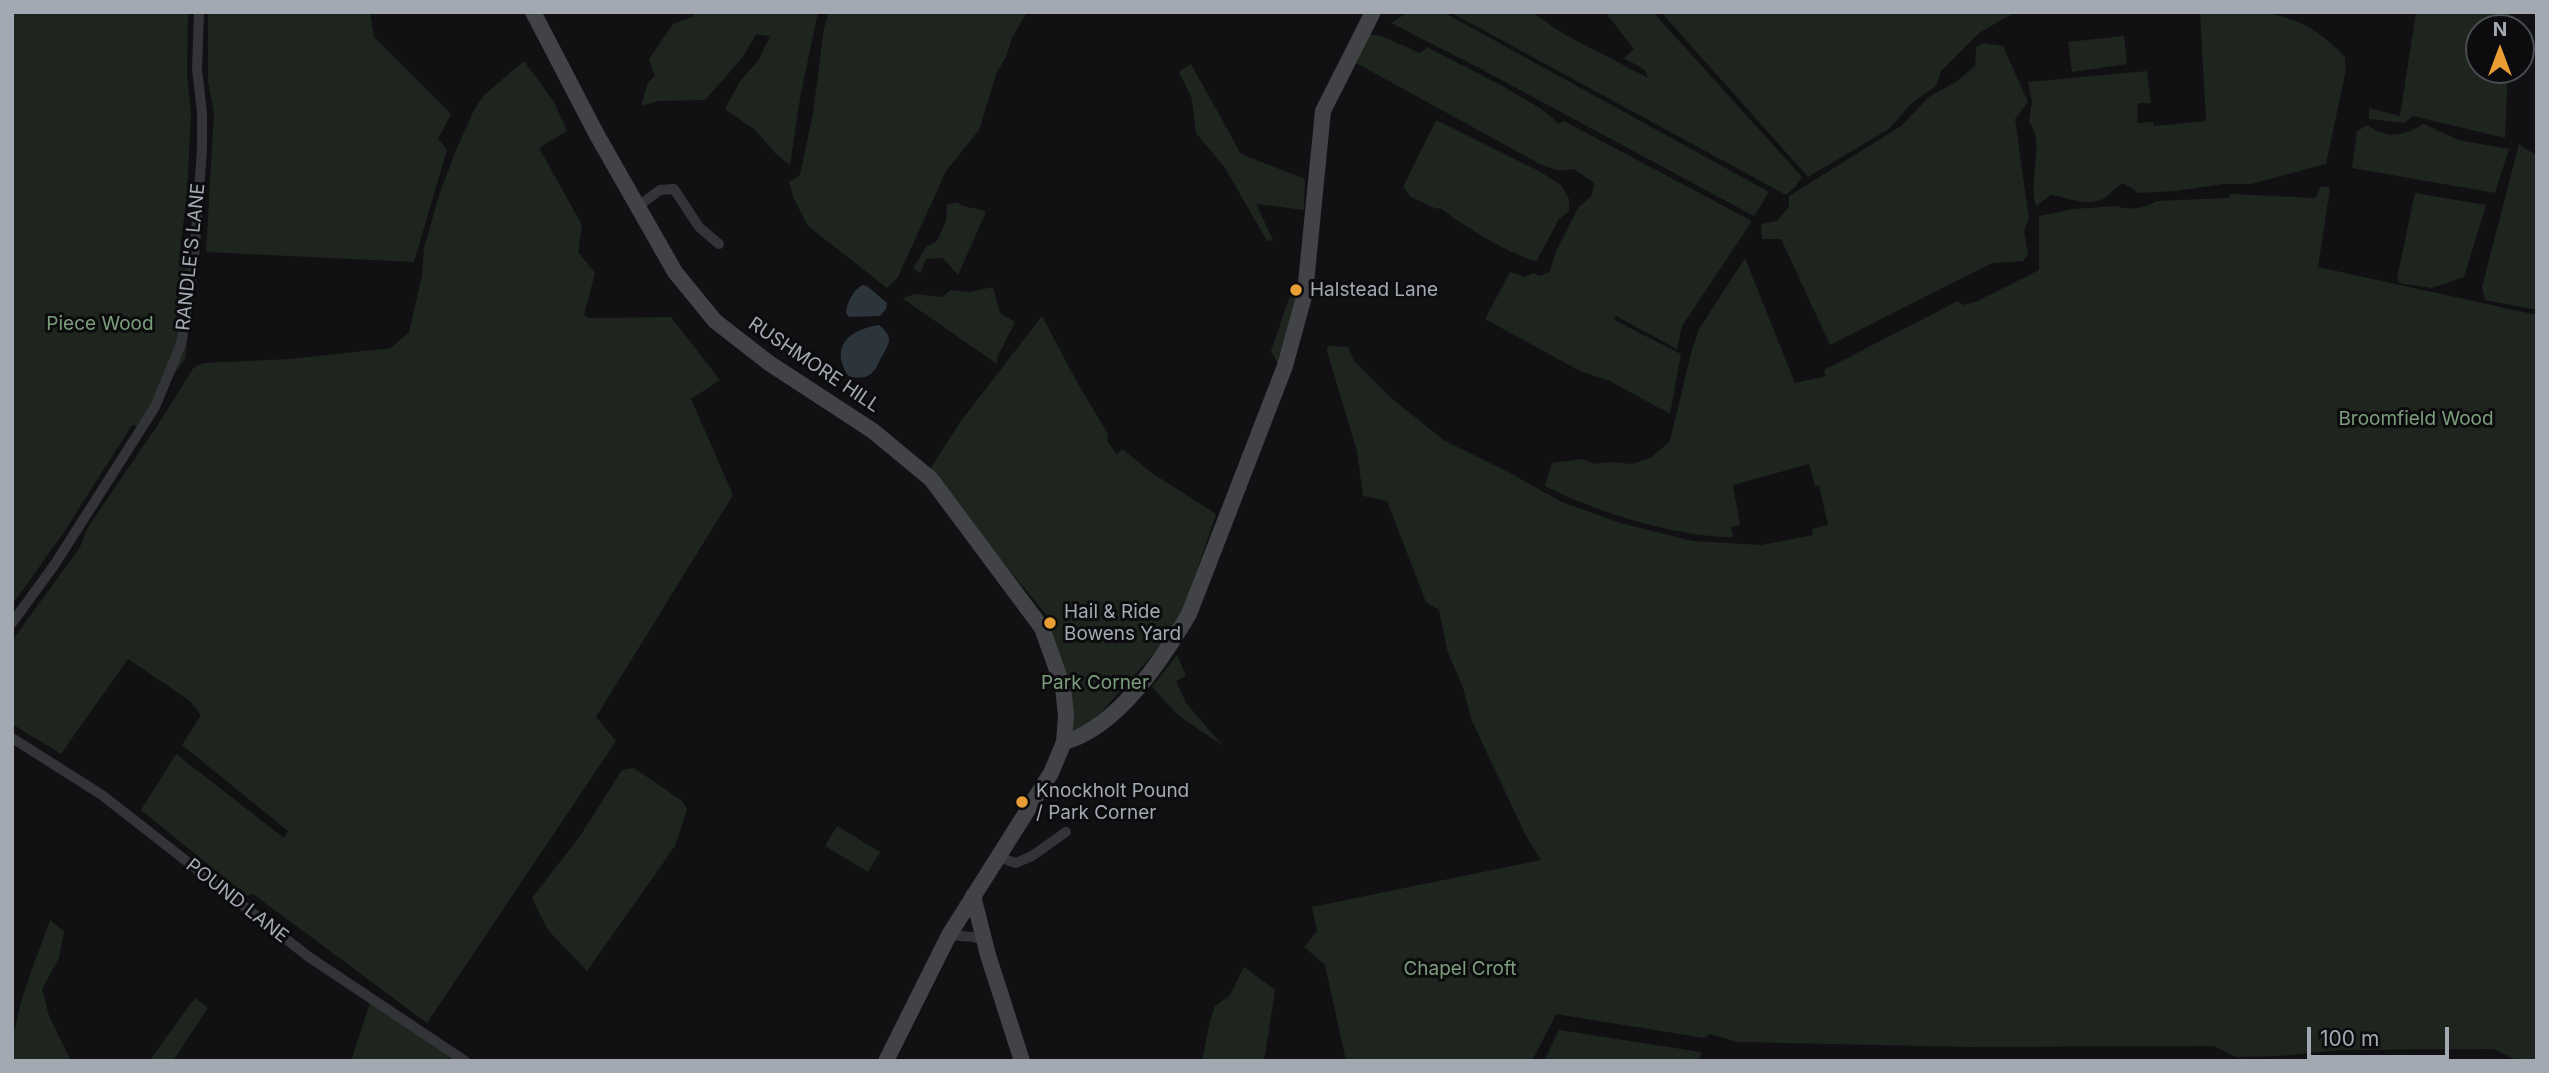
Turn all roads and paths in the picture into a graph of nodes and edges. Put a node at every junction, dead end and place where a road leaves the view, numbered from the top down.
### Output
1 (199, 12) edge
2 (533, 12) edge
3 (1373, 12) edge
4 (637, 207) junction
5 (719, 244) dead end
6 (12, 623) edge
7 (12, 738) edge
8 (1063, 742) junction
9 (1066, 832) dead end
10 (998, 857) junction
11 (973, 896) junction
12 (949, 935) junction
13 (984, 940) junction
14 (465, 1061) edge
15 (886, 1061) edge
16 (1022, 1061) edge

1 - 6 street, RANDLE'S LANE
2 - 4 street, RUSHMORE HILL
3 - 8 street
4 - 5 street
4 - 8 street, RUSHMORE HILL
7 - 14 street, POUND LANE
8 - 10 street, RUSHMORE HILL
9 - 10 street
10 - 11 street, RUSHMORE HILL
11 - 12 street, RUSHMORE HILL
11 - 13 street
12 - 13 street
12 - 15 street, RUSHMORE HILL
13 - 16 street

